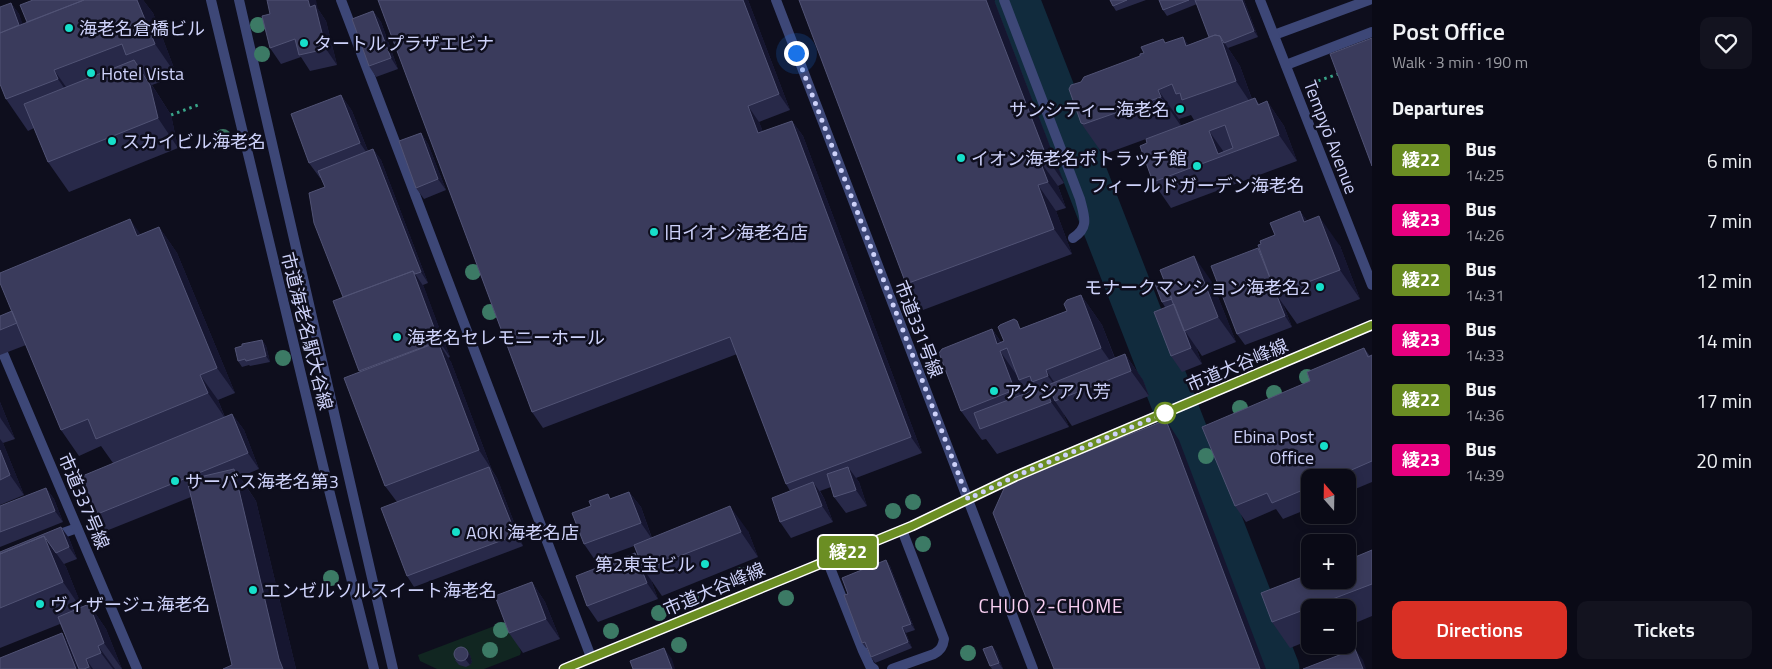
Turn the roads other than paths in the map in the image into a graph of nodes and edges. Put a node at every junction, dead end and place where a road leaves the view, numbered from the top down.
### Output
1 (211, 0) edge
2 (239, 0) edge
3 (341, 0) edge
4 (776, 0) edge
5 (1004, 0) edge
6 (1260, 0) edge
7 (1369, 0) edge
8 (1372, 32) edge
9 (1274, 35) junction
10 (1286, 66) junction
11 (1073, 238) dead end
12 (1372, 285) edge
13 (1372, 325) edge
14 (0, 346) edge
15 (968, 499) junction
16 (77, 528) junction
17 (902, 530) junction
18 (43, 541) edge
19 (827, 560) junction
20 (586, 663) edge
21 (137, 669) edge
22 (374, 669) edge
23 (393, 669) edge
24 (564, 669) edge
25 (874, 669) edge
26 (892, 669) edge
27 (1033, 669) edge

1 - 22 street, 市道海老名駅大谷線
2 - 23 street, 市道海老名駅大谷線
3 - 20 street
4 - 15 street, 市道331号線
5 - 11 street
6 - 9 street, Tempyō Avenue
7 - 9 street
8 - 10 street
9 - 10 street, Tempyō Avenue
10 - 12 street, Tempyō Avenue
13 - 15 street, 市道大谷峰線
14 - 16 street, 市道337号線
15 - 17 street, 市道大谷峰線
15 - 27 street, 市道331号線
16 - 18 street
16 - 21 street, 市道337号線
17 - 19 street, 市道大谷峰線
17 - 26 street
19 - 20 street, 市道大谷峰線
19 - 25 street
20 - 24 street, 市道大谷峰線

